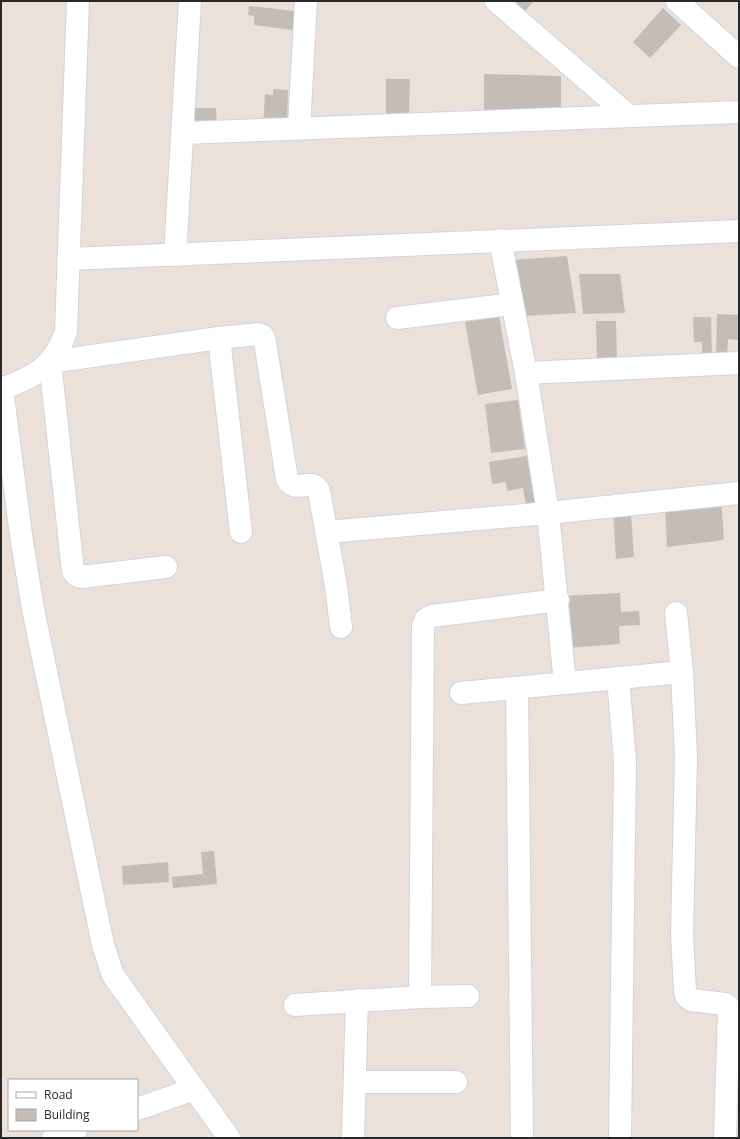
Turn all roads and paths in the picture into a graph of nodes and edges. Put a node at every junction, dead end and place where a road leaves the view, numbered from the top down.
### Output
1 (78, 1) edge
2 (190, 1) edge
3 (306, 1) edge
4 (496, 1) edge
5 (677, 1) edge
6 (739, 57) edge
7 (739, 112) edge
8 (629, 116) junction
9 (299, 128) junction
10 (183, 133) junction
11 (739, 231) edge
12 (500, 240) junction
13 (175, 255) junction
14 (68, 260) junction
15 (512, 304) junction
16 (397, 318) dead end
17 (219, 338) junction
18 (50, 362) junction
19 (739, 363) edge
20 (526, 373) junction
21 (2, 389) edge
22 (739, 493) edge
23 (548, 513) junction
24 (241, 532) dead end
25 (327, 532) junction
26 (166, 567) dead end
27 (558, 600) junction
28 (676, 613) dead end
29 (341, 627) dead end
30 (682, 672) junction
31 (618, 678) junction
32 (565, 683) junction
33 (517, 688) junction
34 (461, 693) dead end
35 (468, 996) dead end
36 (420, 997) junction
37 (357, 1000) junction
38 (295, 1005) dead end
39 (355, 1082) junction
40 (456, 1082) dead end
41 (194, 1089) junction
42 (138, 1109) edge
43 (73, 1131) edge
44 (53, 1138) edge
45 (229, 1138) edge
46 (353, 1138) edge
47 (522, 1138) edge
48 (620, 1138) edge
49 (725, 1138) edge

1 - 14 street
2 - 10 street
3 - 9 street
4 - 8 street
5 - 6 street
7 - 8 street
8 - 9 street
9 - 10 street
10 - 13 street
11 - 12 street
12 - 13 street
12 - 15 street
13 - 14 street
14 - 18 street
15 - 16 street
15 - 20 street
17 - 18 street
17 - 24 street
17 - 25 street
18 - 21 street
18 - 26 street
19 - 20 street
20 - 23 street
21 - 41 street
22 - 23 street
23 - 25 street
23 - 27 street
25 - 29 street
27 - 32 street
27 - 36 street
28 - 30 street
30 - 31 street
30 - 49 street
31 - 32 street
31 - 48 street
32 - 33 street
33 - 34 street
33 - 47 street
35 - 36 street
36 - 37 street
37 - 38 street
37 - 39 street
39 - 40 street
39 - 46 street
41 - 42 street
41 - 45 street
43 - 44 street

